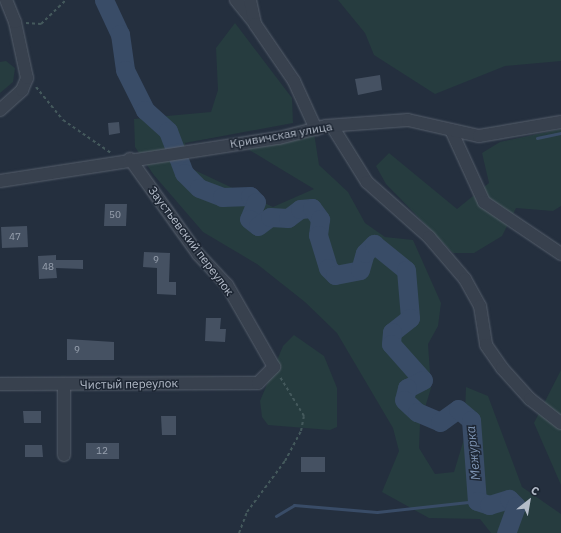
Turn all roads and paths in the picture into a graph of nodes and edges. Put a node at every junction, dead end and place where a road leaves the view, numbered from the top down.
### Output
1 (6, 0) edge
2 (66, 0) edge
3 (236, 0) edge
4 (250, 0) edge
5 (15, 22) junction
6 (255, 24) junction
7 (26, 68) junction
8 (0, 110) edge
9 (561, 122) edge
10 (332, 126) junction
11 (316, 129) junction
12 (451, 130) junction
13 (126, 160) junction
14 (0, 181) edge
15 (561, 254) edge
16 (274, 367) junction
17 (0, 384) edge
18 (64, 384) junction
19 (561, 423) edge
20 (64, 455) dead end
21 (240, 533) edge

1 - 5 street
2 - 5 path
3 - 6 street
4 - 6 street
5 - 7 street
6 - 11 street
7 - 8 street
7 - 13 path
9 - 12 street, Кривичская улица
10 - 11 street, Кривичская улица
10 - 12 street, Кривичская улица
10 - 19 street
11 - 13 street, Кривичская улица
12 - 15 street
13 - 14 street, Кривичская улица
13 - 16 street, Заустьевский переулок
16 - 18 street, Чистый переулок
16 - 21 path
17 - 18 street, Чистый переулок
18 - 20 street

